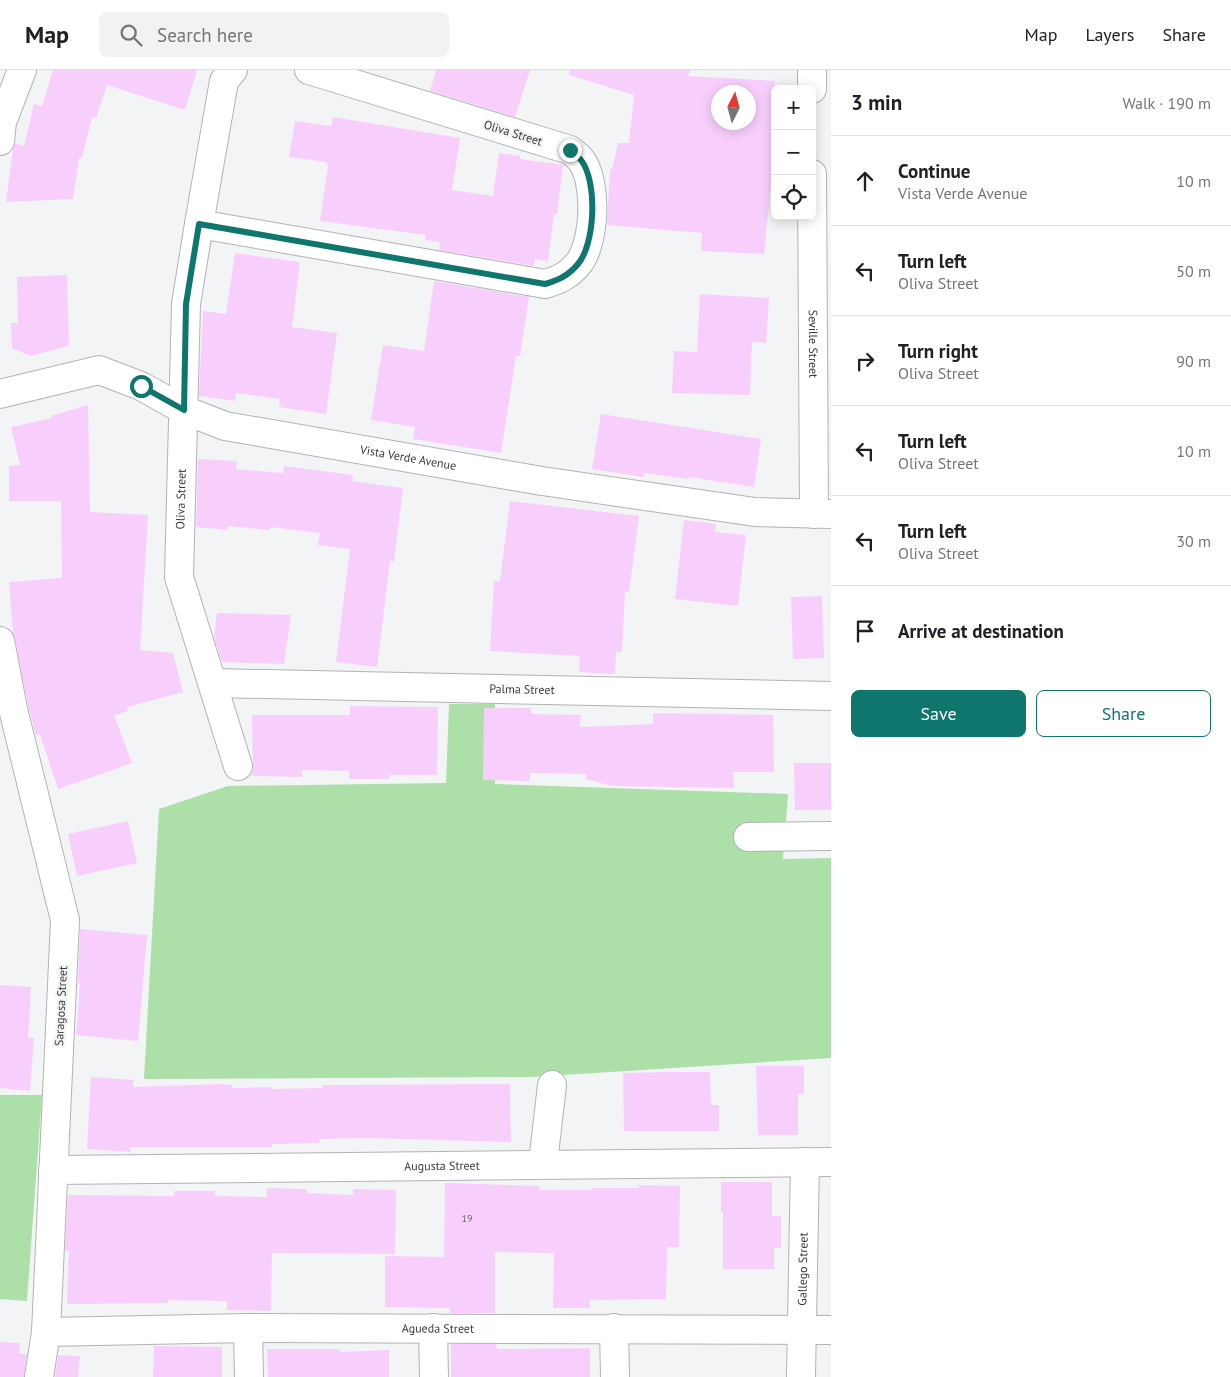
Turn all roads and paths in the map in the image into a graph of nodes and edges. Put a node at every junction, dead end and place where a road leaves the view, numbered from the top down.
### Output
1 (22, 70) edge
2 (233, 70) edge
3 (309, 70) edge
4 (812, 70) edge
5 (812, 85) edge
6 (0, 141) edge
7 (812, 175) edge
8 (199, 224) junction
9 (0, 394) edge
10 (184, 410) junction
11 (823, 514) edge
12 (0, 642) edge
13 (213, 683) junction
14 (831, 696) edge
15 (238, 766) dead end
16 (831, 836) edge
17 (748, 837) dead end
18 (552, 1085) dead end
19 (818, 1162) edge
20 (542, 1163) junction
21 (53, 1170) junction
22 (248, 1328) junction
23 (432, 1328) junction
24 (614, 1328) junction
25 (801, 1329) junction
26 (831, 1330) edge
27 (46, 1332) junction
28 (39, 1377) edge
29 (249, 1377) edge
30 (434, 1377) edge
31 (615, 1377) edge
32 (801, 1377) edge

1 - 6 street
2 - 8 street, Oliva Street
3 - 8 street, Oliva Street
4 - 5 street
7 - 11 street, Seville Street
8 - 10 street, Oliva Street
9 - 10 street, Vista Verde Avenue
10 - 11 street, Vista Verde Avenue
10 - 13 street, Oliva Street
12 - 21 street, Saragosa Street
13 - 14 street, Palma Street
13 - 15 street, Oliva Street
16 - 17 street
18 - 20 street
19 - 20 street, Augusta Street
19 - 25 street, Gallego Street
20 - 21 street, Augusta Street
21 - 27 street, Saragosa Street
22 - 23 street, Agueda Street
22 - 27 street, Agueda Street
22 - 29 street
23 - 24 street, Agueda Street
23 - 30 street
24 - 25 street, Agueda Street
24 - 31 street
25 - 26 street, Agueda Street
25 - 32 street, Gallego Street
27 - 28 street, Saragosa Street

